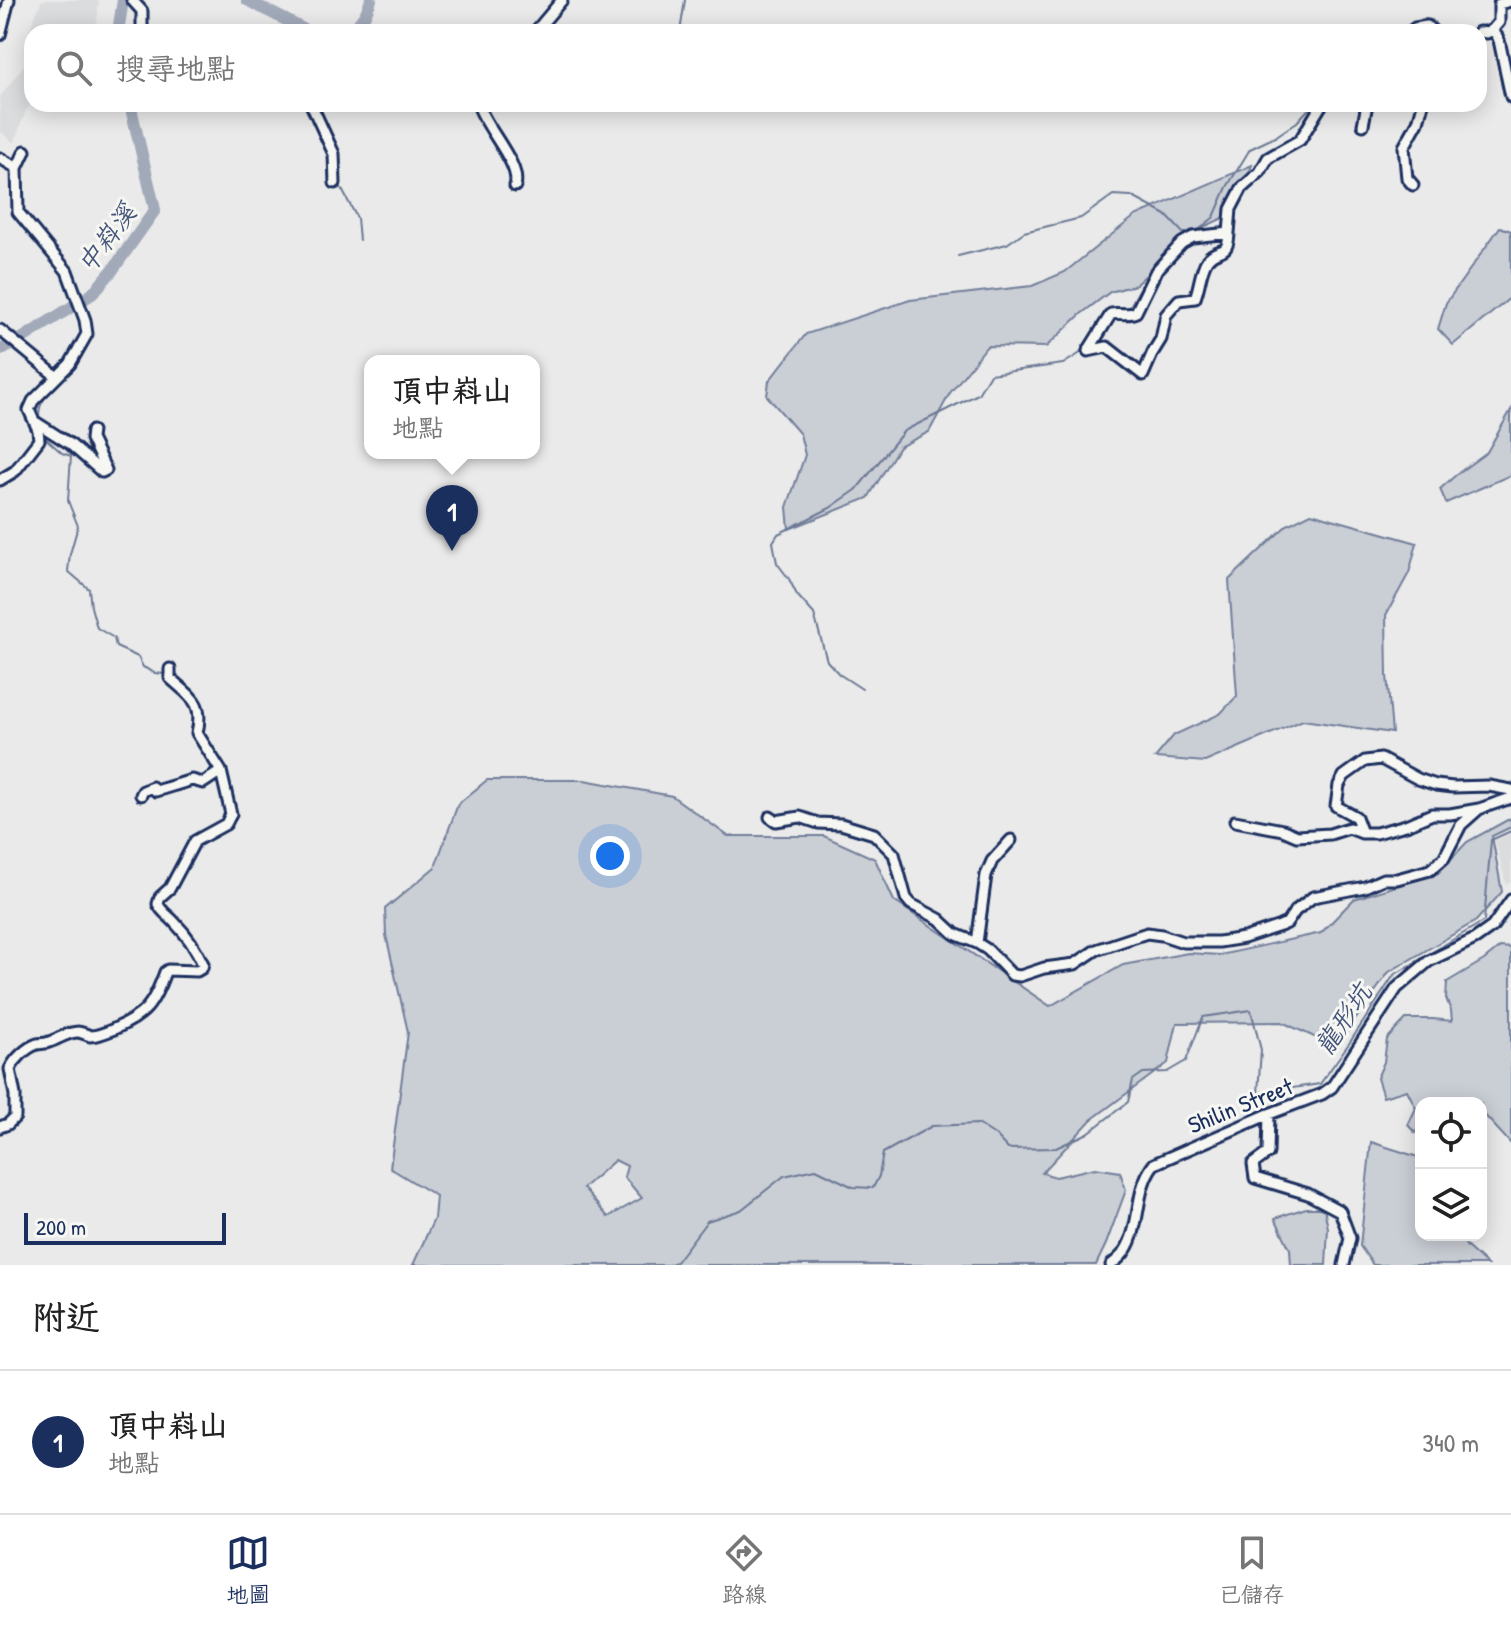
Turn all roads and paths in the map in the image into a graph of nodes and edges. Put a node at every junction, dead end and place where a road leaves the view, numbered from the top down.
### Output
1 (9, 0) edge
2 (562, 0) edge
3 (1511, 1) edge
4 (135, 3) edge
5 (142, 24) edge
6 (542, 24) edge
7 (1493, 29) junction
8 (1487, 33) edge
9 (0, 35) edge
10 (1511, 97) edge
11 (315, 112) edge
12 (481, 112) edge
13 (1317, 112) edge
14 (1365, 112) edge
15 (1421, 112) edge
16 (1363, 125) dead end
17 (25, 151) dead end
18 (0, 158) edge
19 (17, 168) junction
20 (335, 183) dead end
21 (1413, 185) dead end
22 (515, 186) dead end
23 (1229, 233) junction
24 (0, 330) edge
25 (57, 377) junction
26 (40, 430) junction
27 (92, 431) dead end
28 (0, 480) edge
29 (170, 674) dead end
30 (221, 771) junction
31 (1511, 790) edge
32 (141, 795) dead end
33 (1511, 798) edge
34 (1479, 809) junction
35 (770, 817) dead end
36 (1235, 821) dead end
37 (1362, 833) junction
38 (1011, 840) dead end
39 (1511, 900) edge
40 (977, 943) junction
41 (1269, 1114) junction
42 (0, 1127) edge
43 (1111, 1265) edge
44 (1344, 1265) edge

1 - 9 street
2 - 6 street
3 - 7 street
4 - 5 street
7 - 8 street
7 - 10 street
11 - 20 street
12 - 22 street
13 - 23 street
14 - 16 street
15 - 21 street
17 - 19 street
18 - 19 street
19 - 25 street
23 - 23 street
24 - 25 street
25 - 26 street
26 - 27 street
26 - 28 street
29 - 30 street
30 - 32 street
30 - 42 street
31 - 37 street
33 - 34 street
34 - 37 street
34 - 40 street
35 - 40 street
36 - 37 street
38 - 40 street
39 - 41 street, Shilin Street
41 - 43 street, Shilin Street
41 - 44 street

